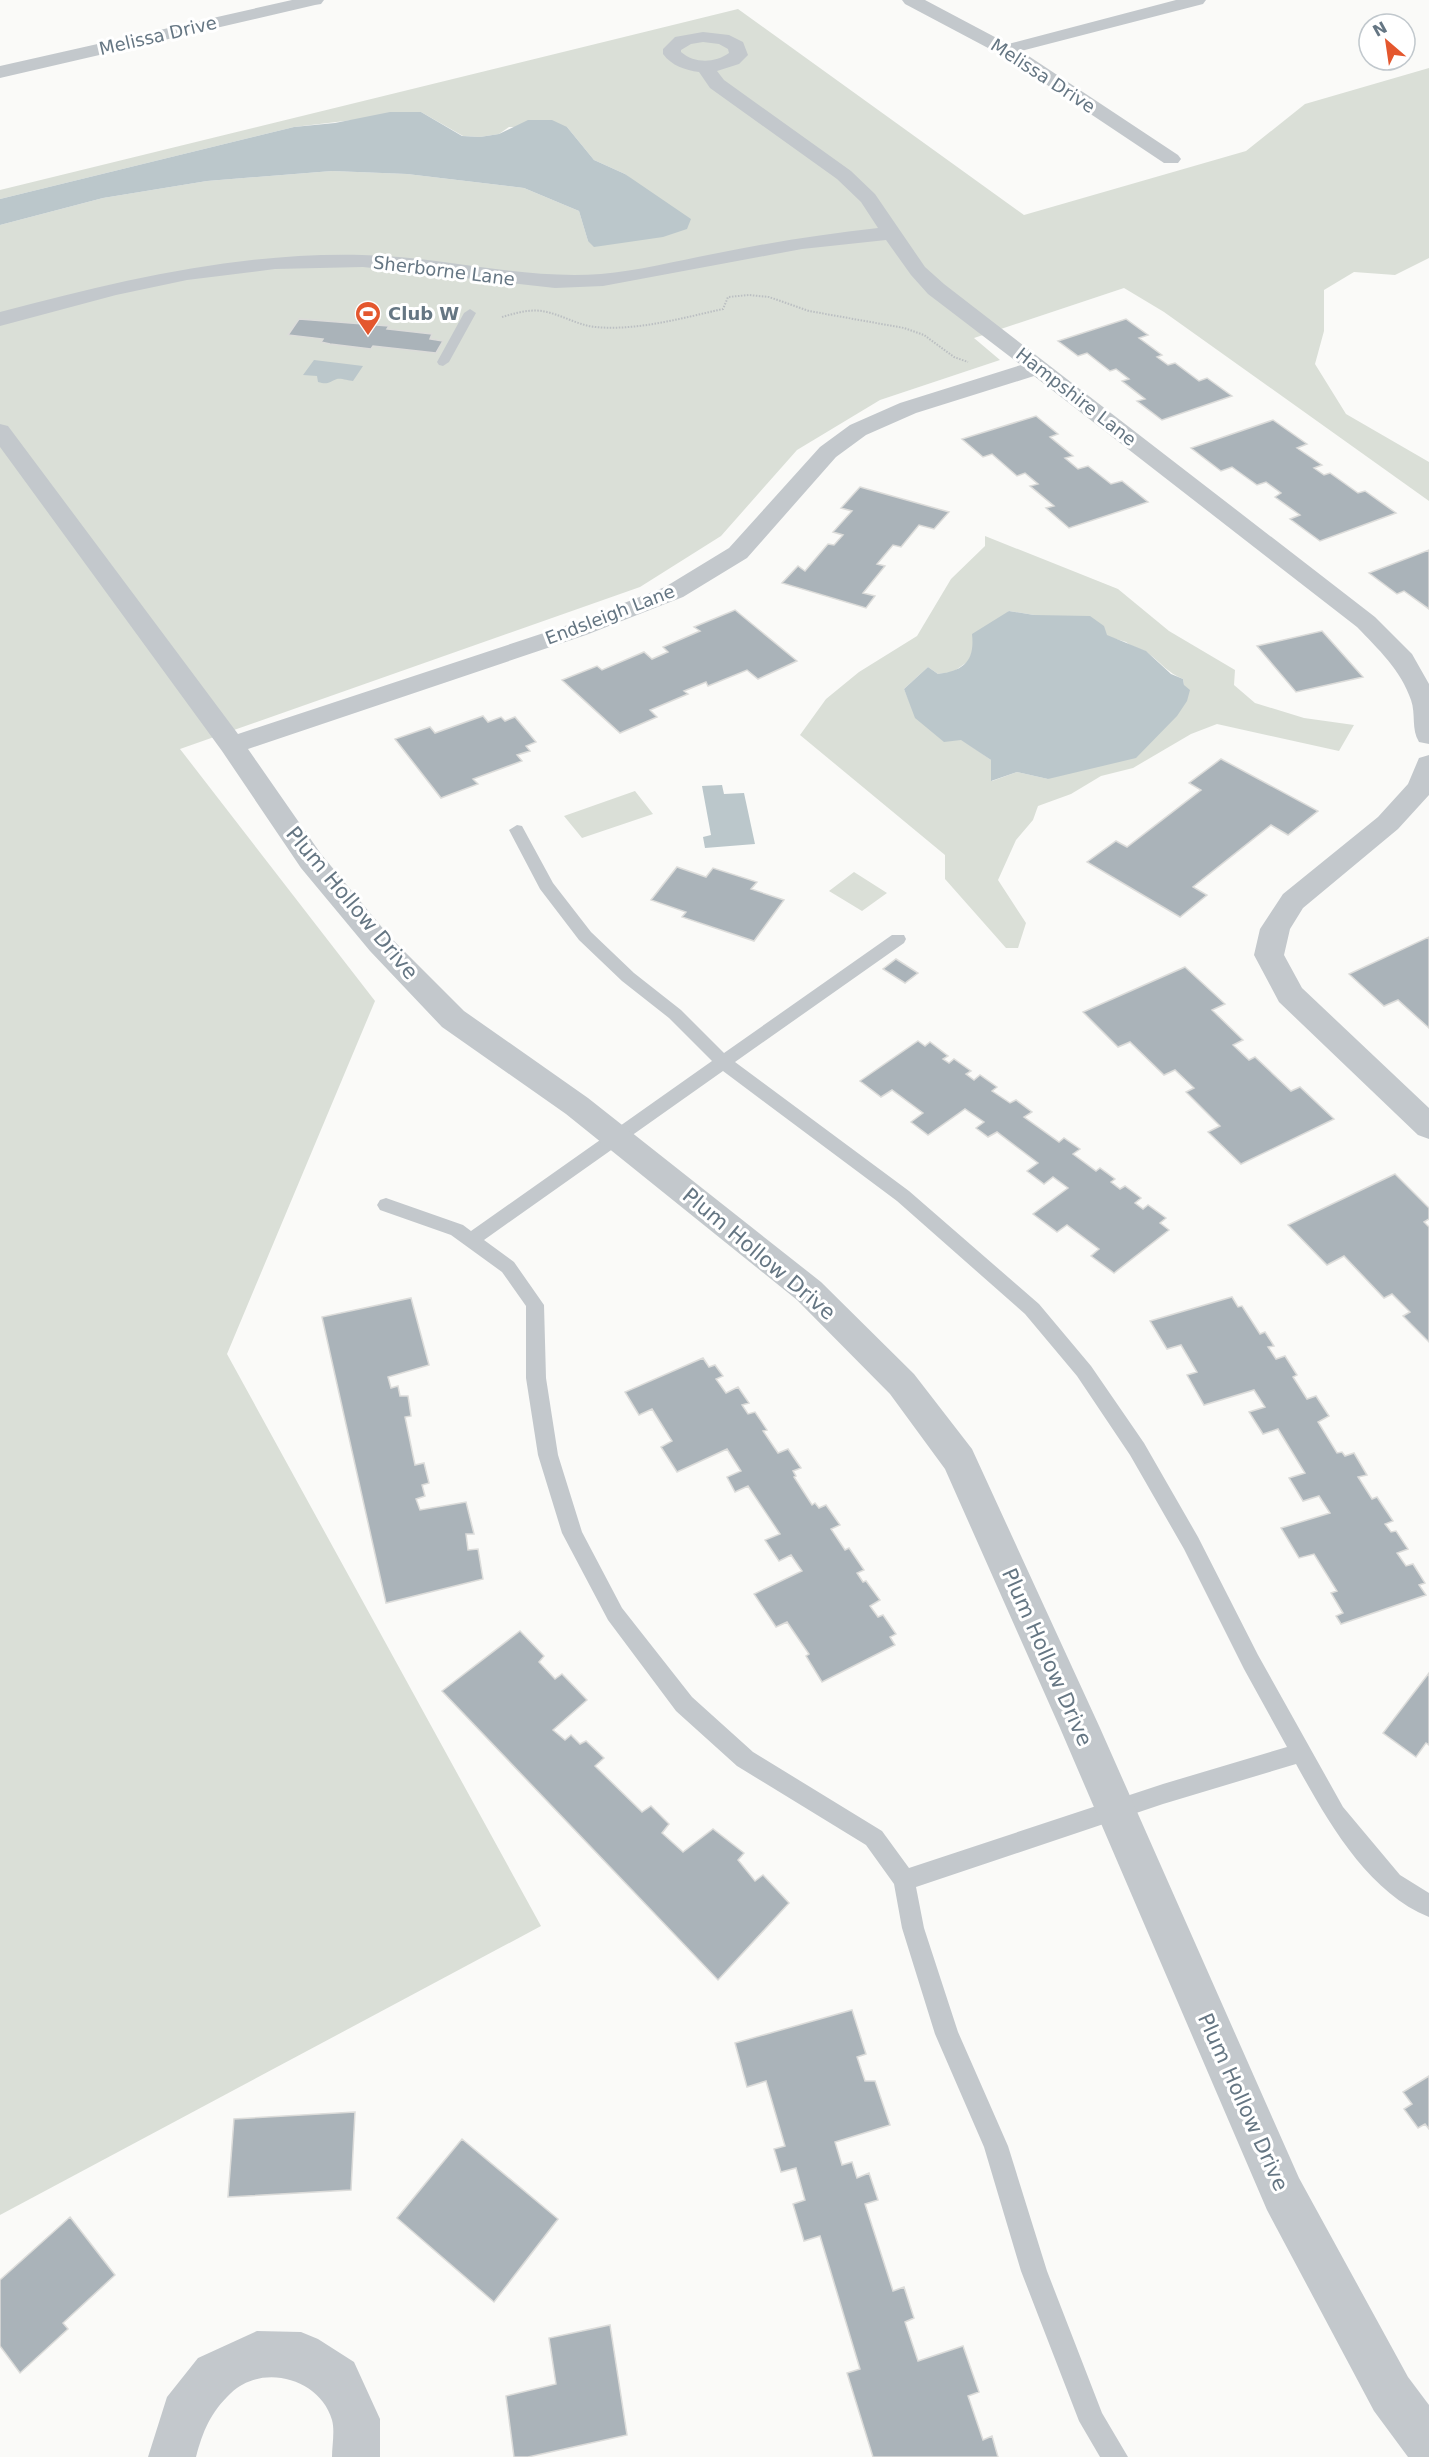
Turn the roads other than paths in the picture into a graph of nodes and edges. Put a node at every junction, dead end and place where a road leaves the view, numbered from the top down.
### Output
1 (315, 0) edge
2 (911, 0) edge
3 (1197, 0) edge
4 (1005, 50) junction
5 (705, 66) dead end
6 (0, 72) edge
7 (1171, 159) dead end
8 (890, 233) junction
9 (470, 313) dead end
10 (0, 319) edge
11 (443, 362) dead end
12 (1039, 367) junction
13 (0, 431) edge
14 (1429, 736) edge
15 (232, 745) junction
16 (1429, 764) edge
17 (517, 830) dead end
18 (898, 939) dead end
19 (723, 1062) junction
20 (1429, 1127) edge
21 (616, 1137) junction
22 (386, 1205) dead end
23 (471, 1240) junction
24 (1300, 1753) junction
25 (1115, 1811) junction
26 (904, 1880) junction
27 (1429, 1906) edge
28 (1429, 2445) edge
29 (172, 2457) edge
30 (356, 2457) edge
31 (1114, 2457) edge

1 - 6 street, Melissa Drive
2 - 4 street, Melissa Drive
3 - 4 street
4 - 7 street, Melissa Drive
5 - 8 street, Hampshire Lane
8 - 10 street, Sherborne Lane
8 - 12 street, Hampshire Lane
9 - 11 lane
12 - 14 street, Hampshire Lane
12 - 15 street, Endsleigh Lane
13 - 15 street, Plum Hollow Drive
15 - 21 street, Plum Hollow Drive
16 - 20 street
17 - 19 lane
18 - 19 lane
19 - 21 lane
19 - 24 lane
21 - 23 lane
21 - 25 street, Plum Hollow Drive
22 - 23 lane
23 - 26 lane
24 - 25 lane
24 - 27 lane
25 - 26 lane
25 - 28 street, Plum Hollow Drive
26 - 31 lane
29 - 30 street

